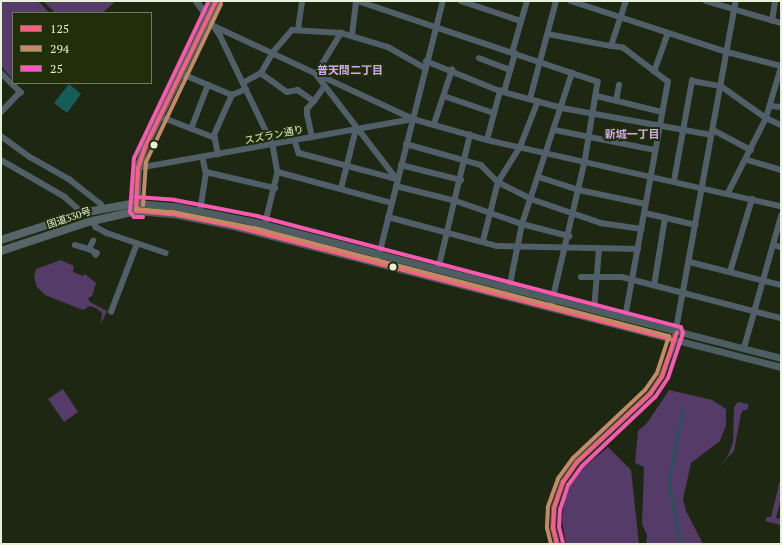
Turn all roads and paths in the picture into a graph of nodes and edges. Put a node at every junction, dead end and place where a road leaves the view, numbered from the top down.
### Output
1 (196, 1) edge
2 (216, 1) edge
3 (302, 1) edge
4 (357, 1) edge
5 (443, 1) edge
6 (461, 1) edge
7 (527, 1) edge
8 (556, 1) edge
9 (571, 1) edge
10 (626, 1) edge
11 (706, 1) edge
12 (736, 1) edge
13 (775, 1) edge
14 (734, 10) junction
15 (207, 16) junction
16 (620, 17) junction
17 (521, 21) junction
18 (772, 21) junction
19 (781, 23) edge
20 (214, 26) junction
21 (435, 26) junction
22 (298, 30) junction
23 (341, 33) junction
24 (668, 33) junction
25 (548, 34) junction
26 (352, 35) junction
27 (611, 46) junction
28 (274, 52) junction
29 (727, 52) junction
30 (514, 53) junction
31 (480, 58) dead end
32 (426, 61) junction
33 (541, 63) junction
34 (781, 66) edge
35 (425, 68) junction
36 (452, 70) junction
37 (510, 70) junction
38 (654, 72) junction
39 (180, 73) junction
40 (261, 73) junction
41 (572, 73) junction
42 (1, 74) edge
43 (316, 74) junction
44 (243, 83) junction
45 (619, 84) dead end
46 (208, 85) junction
47 (721, 86) junction
48 (324, 87) junction
49 (246, 89) junction
50 (502, 91) junction
51 (232, 95) junction
52 (444, 96) junction
53 (597, 96) junction
54 (530, 99) junction
55 (314, 101) junction
56 (538, 101) junction
57 (616, 101) junction
58 (771, 106) junction
59 (781, 107) edge
60 (562, 108) junction
61 (662, 112) junction
62 (1, 113) edge
63 (494, 113) junction
64 (594, 113) junction
65 (159, 116) junction
66 (766, 118) junction
67 (413, 119) junction
68 (434, 124) junction
69 (660, 124) junction
70 (781, 125) edge
71 (191, 129) junction
72 (356, 129) junction
73 (555, 130) junction
74 (684, 130) junction
75 (713, 133) junction
76 (470, 135) junction
77 (1, 136) edge
78 (590, 137) junction
79 (215, 138) junction
80 (312, 138) junction
81 (487, 140) junction
82 (295, 141) junction
83 (406, 144) junction
84 (272, 145) junction
85 (520, 147) junction
86 (655, 150) junction
87 (751, 150) junction
88 (547, 153) junction
89 (218, 155) junction
90 (203, 158) junction
91 (1, 160) edge
92 (466, 160) junction
93 (747, 160) junction
94 (585, 162) junction
95 (401, 165) junction
96 (347, 166) junction
97 (138, 168) junction
98 (781, 170) edge
99 (206, 172) junction
100 (278, 172) junction
101 (650, 176) junction
102 (539, 177) junction
103 (397, 179) junction
104 (461, 180) junction
105 (674, 181) junction
106 (498, 182) junction
107 (396, 186) junction
108 (703, 187) junction
109 (275, 188) junction
110 (341, 189) junction
111 (579, 190) junction
112 (728, 193) junction
113 (752, 198) junction
114 (530, 199) junction
115 (456, 201) junction
116 (392, 203) junction
117 (646, 204) junction
118 (781, 206) edge
119 (136, 207) junction
120 (102, 208) junction
121 (200, 211) junction
122 (490, 212) junction
123 (83, 213) junction
124 (574, 213) junction
125 (645, 213) junction
126 (781, 216) edge
127 (388, 217) junction
128 (665, 218) junction
129 (93, 220) junction
130 (522, 224) junction
131 (265, 225) junction
132 (696, 225) junction
133 (642, 230) junction
134 (448, 232) junction
135 (263, 234) junction
136 (569, 236) junction
137 (1, 240) edge
138 (92, 241) dead end
139 (483, 241) junction
140 (137, 244) junction
141 (75, 245) dead end
142 (773, 245) junction
143 (517, 246) junction
144 (781, 247) edge
145 (566, 248) junction
146 (89, 249) junction
147 (600, 249) junction
148 (638, 249) junction
149 (1, 251) edge
150 (166, 253) dead end
151 (380, 254) junction
152 (96, 255) dead end
153 (690, 262) junction
154 (378, 263) junction
155 (438, 270) junction
156 (730, 272) junction
157 (581, 277) dead end
158 (598, 279) junction
159 (763, 280) junction
160 (633, 281) junction
161 (781, 285) edge
162 (654, 286) junction
163 (509, 289) junction
164 (684, 293) junction
165 (553, 300) junction
166 (551, 308) junction
167 (594, 310) junction
168 (111, 312) dead end
169 (754, 312) junction
170 (625, 318) junction
171 (781, 318) edge
172 (677, 332) junction
173 (675, 340) junction
174 (744, 348) junction
175 (781, 358) edge
176 (781, 367) edge
177 (557, 544) edge

1 - 15 main road
2 - 15 highway
3 - 22 street
4 - 21 street
4 - 26 street
5 - 21 street
6 - 17 street
7 - 17 street
8 - 25 street
9 - 16 street
10 - 16 street
11 - 14 street
12 - 14 street
13 - 18 street
14 - 18 street
14 - 29 street
15 - 20 street
15 - 39 highway
16 - 24 street
16 - 27 street
17 - 30 street
18 - 19 street
20 - 28 street
20 - 44 street
21 - 30 street
21 - 32 street
22 - 23 street
22 - 28 street
23 - 26 street
23 - 43 street
24 - 29 street
24 - 38 street
25 - 27 street
25 - 33 street
26 - 35 street
27 - 38 street
28 - 40 street
28 - 43 street
29 - 34 street
29 - 47 street
30 - 33 street
30 - 37 street
31 - 37 street
32 - 35 street
32 - 36 street
33 - 41 street
33 - 54 street
34 - 58 street
35 - 67 street
36 - 50 street
36 - 52 street
37 - 50 street
38 - 61 street
39 - 46 street
39 - 65 highway
40 - 44 street
40 - 55 street
41 - 53 street
41 - 60 street
42 - 62 street
43 - 48 street
43 - 67 street
44 - 49 street
45 - 57 street
46 - 51 street
46 - 71 street
47 - 66 street
47 - 74 street
47 - 75 street
48 - 55 street
48 - 72 street
49 - 51 street
49 - 84 street
50 - 54 street
50 - 63 street
51 - 79 street
52 - 63 street
52 - 68 street
53 - 57 street
53 - 64 street
54 - 56 street
55 - 80 street
56 - 60 street
56 - 85 street
57 - 61 street
58 - 59 street
58 - 66 street
60 - 64 street
60 - 73 street
61 - 69 street
63 - 81 street
64 - 69 street
64 - 78 street
65 - 71 street
65 - 97 highway
66 - 70 street
66 - 87 street
67 - 68 street
67 - 72 street, スズラン通り
67 - 83 street
68 - 76 street
69 - 74 street
69 - 86 street
71 - 79 street
72 - 80 street, スズラン通り
72 - 96 street
72 - 103 street
73 - 78 street
73 - 88 street
74 - 75 street
74 - 105 street
75 - 87 street
75 - 108 street
76 - 81 street
76 - 92 street
77 - 120 street
78 - 86 street
78 - 94 street
79 - 89 street
80 - 82 street, スズラン通り
81 - 85 street
82 - 84 street, スズラン通り
82 - 96 street
83 - 92 street
83 - 95 street
84 - 89 street, スズラン通り
84 - 100 street
85 - 88 street
85 - 106 street
86 - 101 street
87 - 93 street
88 - 94 street
88 - 102 street
89 - 90 street, スズラン通り
90 - 97 street, スズラン通り
90 - 99 street
91 - 123 street
92 - 104 street
92 - 106 street
93 - 98 street
93 - 112 street
94 - 101 street
94 - 111 street
95 - 103 street
95 - 104 street
96 - 103 street
96 - 110 street
97 - 119 highway
99 - 109 street
99 - 121 street
100 - 109 street
100 - 110 street
101 - 105 street
101 - 117 street
102 - 111 street
102 - 114 street
103 - 107 street
104 - 115 street
105 - 108 street
106 - 114 street
106 - 122 street
107 - 115 street
107 - 116 street
108 - 112 street
108 - 132 street
109 - 131 street
110 - 116 street
111 - 117 street
111 - 124 street
112 - 113 street
113 - 118 street
113 - 156 street
114 - 124 street
114 - 130 street
115 - 122 street
115 - 134 street
116 - 127 street
117 - 125 street
119 - 120 highway, 国道330号
119 - 121 main road
119 - 129 highway, 国道330号
119 - 135 main road
120 - 123 highway, 国道330号
121 - 131 main road
122 - 130 street
122 - 139 street
123 - 137 highway, 国道330号
124 - 133 street
124 - 136 street
125 - 128 street
125 - 133 street
126 - 142 street
127 - 134 street
127 - 151 street
128 - 132 street
128 - 162 street
129 - 140 street
129 - 149 highway, 国道330号
130 - 136 street
130 - 143 street
131 - 135 street
131 - 151 main road
132 - 153 street
133 - 148 street
134 - 139 street
134 - 155 street
135 - 154 main road
136 - 145 street
138 - 146 street
139 - 143 street
140 - 150 street
140 - 168 street
141 - 146 street
142 - 144 street
142 - 159 street
143 - 145 street
143 - 163 street
145 - 147 street
145 - 165 street
146 - 152 street
147 - 148 street
147 - 158 street
148 - 160 street
151 - 154 street
151 - 155 main road
153 - 156 street
153 - 164 street
154 - 166 main road
155 - 163 main road
156 - 159 street
157 - 158 street
158 - 160 street
158 - 167 street
159 - 161 street
159 - 169 street
160 - 162 street
160 - 170 street
162 - 164 street
163 - 165 main road
164 - 169 street
164 - 172 street
165 - 166 street
165 - 167 main road
166 - 173 main road
167 - 170 main road
169 - 171 street
169 - 174 street
170 - 172 main road
172 - 173 street
172 - 174 main road
173 - 176 main road
173 - 177 street
174 - 175 main road

